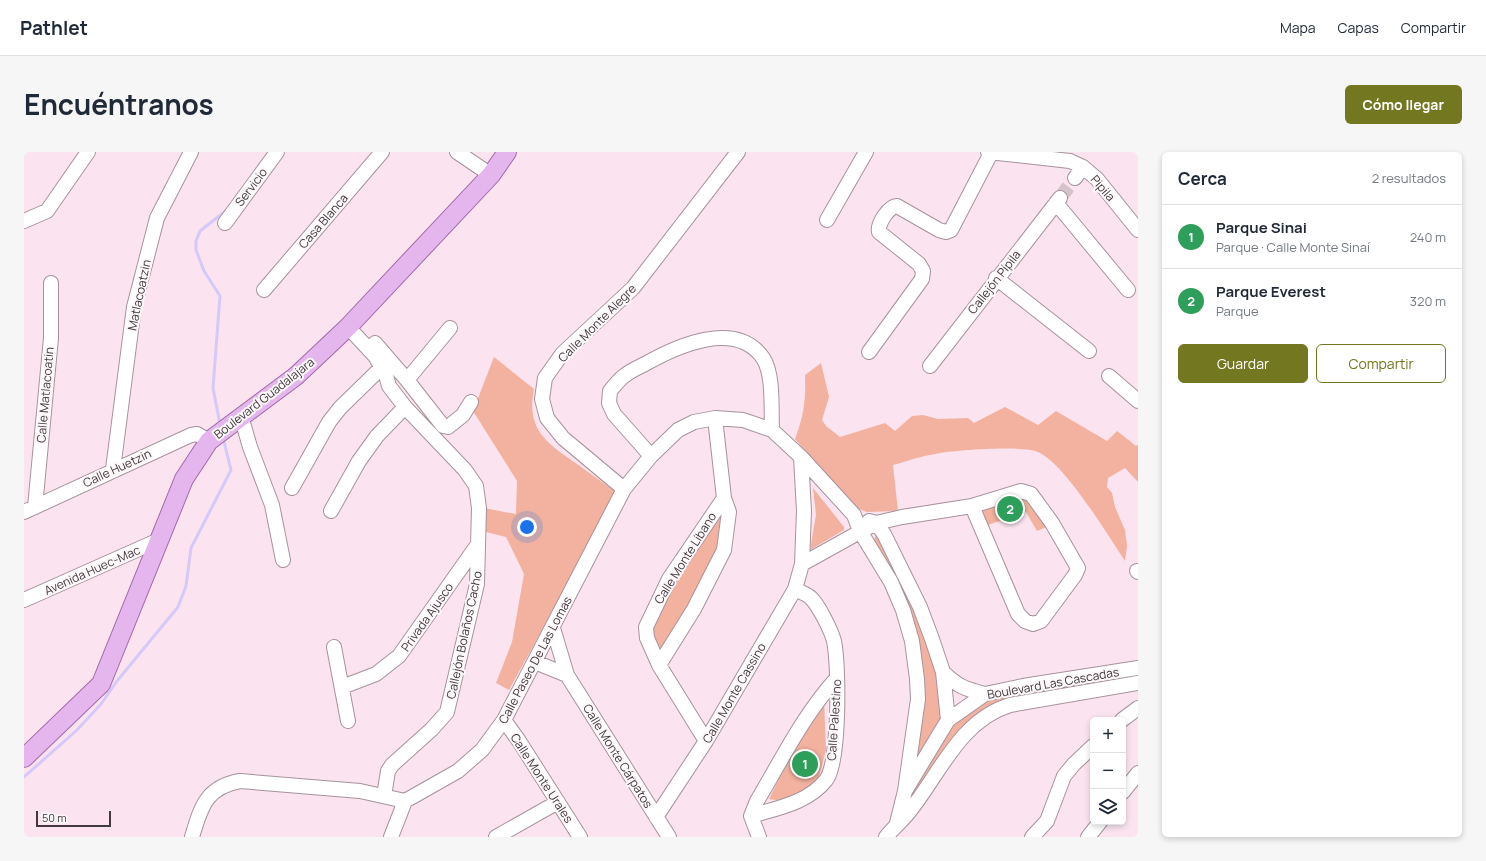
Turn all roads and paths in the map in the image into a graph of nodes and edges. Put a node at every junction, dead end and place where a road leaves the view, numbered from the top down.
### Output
1 (88, 152) edge
2 (190, 152) edge
3 (278, 152) edge
4 (382, 152) edge
5 (457, 152) edge
6 (507, 152) edge
7 (866, 152) edge
8 (735, 153) edge
9 (990, 153) edge
10 (1083, 167) junction
11 (491, 175) junction
12 (1075, 178) tunnel mouth
13 (827, 220) dead end
14 (24, 221) edge
15 (224, 223) dead end
16 (1138, 230) edge
17 (996, 278) junction
18 (51, 283) dead end
19 (264, 290) dead end
20 (1128, 290) dead end
21 (351, 323) junction
22 (450, 328) dead end
23 (1089, 351) dead end
24 (869, 352) dead end
25 (930, 366) dead end
26 (382, 367) junction
27 (1110, 376) dead end
28 (407, 380) junction
29 (1138, 400) edge
30 (471, 402) dead end
31 (405, 407) junction
32 (715, 418) junction
33 (237, 420) junction
34 (772, 430) junction
35 (213, 439) junction
36 (651, 456) junction
37 (801, 457) junction
38 (113, 469) junction
39 (292, 488) dead end
40 (624, 489) junction
41 (724, 498) junction
42 (972, 506) junction
43 (27, 510) edge
44 (331, 511) dead end
45 (854, 515) junction
46 (876, 523) junction
47 (860, 531) junction
48 (159, 540) junction
49 (478, 544) junction
50 (283, 560) dead end
51 (802, 564) junction
52 (795, 589) junction
53 (24, 600) edge
54 (553, 628) junction
55 (334, 647) dead end
56 (535, 662) junction
57 (659, 665) junction
58 (1138, 668) edge
59 (943, 672) junction
60 (567, 675) junction
61 (838, 678) junction
62 (1138, 683) edge
63 (342, 687) junction
64 (985, 694) junction
65 (1138, 708) edge
66 (1126, 717) edge
67 (348, 720) dead end
68 (504, 720) junction
69 (948, 720) junction
70 (706, 741) junction
71 (1090, 749) edge
72 (24, 758) edge
73 (1138, 773) edge
74 (1125, 789) edge
75 (905, 791) junction
76 (384, 796) junction
77 (405, 801) junction
78 (558, 802) junction
79 (751, 816) junction
80 (656, 817) junction
81 (897, 823) junction
82 (1098, 825) edge
83 (192, 837) edge
84 (391, 837) edge
85 (496, 837) edge
86 (580, 837) edge
87 (669, 837) edge
88 (759, 837) edge
89 (886, 837) edge
90 (1032, 837) edge
91 (1088, 837) edge

1 - 14 street
2 - 38 street, Matlacoatzin
3 - 15 street, Servicio
4 - 19 street, Casa Blanca
5 - 11 street
6 - 11 main road, Boulevard Guadalajara
7 - 13 street
8 - 40 street, Calle Monte Alegre
9 - 10 street, Pipila
9 - 24 street
10 - 12 street
10 - 16 street, Pipila
11 - 21 main road, Boulevard Guadalajara
17 - 20 street, Callejón Pípila
17 - 23 street
17 - 25 street, Callejón Pípila
18 - 43 street, Calle Matlacoatin
21 - 26 street, Callejón Bolaños Cacho
21 - 28 street
21 - 33 main road, Boulevard Guadalajara
22 - 28 street
26 - 31 street, Callejón Bolaños Cacho
26 - 39 street
27 - 29 street
28 - 30 street
31 - 44 street
31 - 49 street, Callejón Bolaños Cacho
32 - 34 street, Calle Paseo De Las Lomas
32 - 36 street, Calle Paseo De Las Lomas
32 - 41 street, Calle Monte Líbano
33 - 35 main road, Boulevard Guadalajara
33 - 50 street
34 - 36 street
34 - 37 street
35 - 38 street, Calle Huetzin
35 - 48 main road, Boulevard Guadalajara
36 - 40 street, Calle Paseo De Las Lomas
37 - 45 street
37 - 51 street, Calle Monte Cassino
38 - 43 street, Calle Huetzin
40 - 54 street, Calle Paseo De Las Lomas
41 - 57 street, Calle Monte Líbano
41 - 57 street, Calle Monte Líbano
42 - 42 street
42 - 46 street
45 - 46 street
45 - 47 street
46 - 47 street
46 - 59 street
47 - 51 street
47 - 75 street
48 - 53 street, Avenida Huec-Mac
48 - 72 main road, Boulevard Guadalajara
49 - 63 street, Privada Ajusco
49 - 76 street, Callejón Bolaños Cacho
51 - 52 street, Calle Monte Cassino
52 - 61 street, Calle Palestino
52 - 70 street, Calle Monte Cassino
54 - 56 street, Calle Paseo De Las Lomas
54 - 60 street, Calle Monte Cárpatos
55 - 63 street
56 - 60 street
56 - 68 street, Calle Paseo De Las Lomas
57 - 70 street, Calle Monte Líbano
58 - 64 street, Boulevard Las Cascadas
59 - 64 street
59 - 69 street
60 - 80 street, Calle Monte Cárpatos
61 - 79 street
61 - 79 street, Calle Palestino
62 - 81 street, Boulevard Las Cascadas
63 - 67 street
64 - 69 street, Boulevard Las Cascadas
65 - 66 street
68 - 77 street, Calle Paseo De Las Lomas
68 - 78 street, Calle Monte Urales
69 - 75 street, Boulevard Las Cascadas
70 - 80 street, Calle Monte Cassino
71 - 90 street
73 - 74 street
75 - 81 street, Boulevard Las Cascadas
76 - 77 street
76 - 83 street
77 - 84 street
78 - 85 street
78 - 86 street, Calle Monte Urales
79 - 88 street
80 - 87 street, Calle Monte Cárpatos
81 - 89 street, Boulevard Las Cascadas
82 - 91 street

